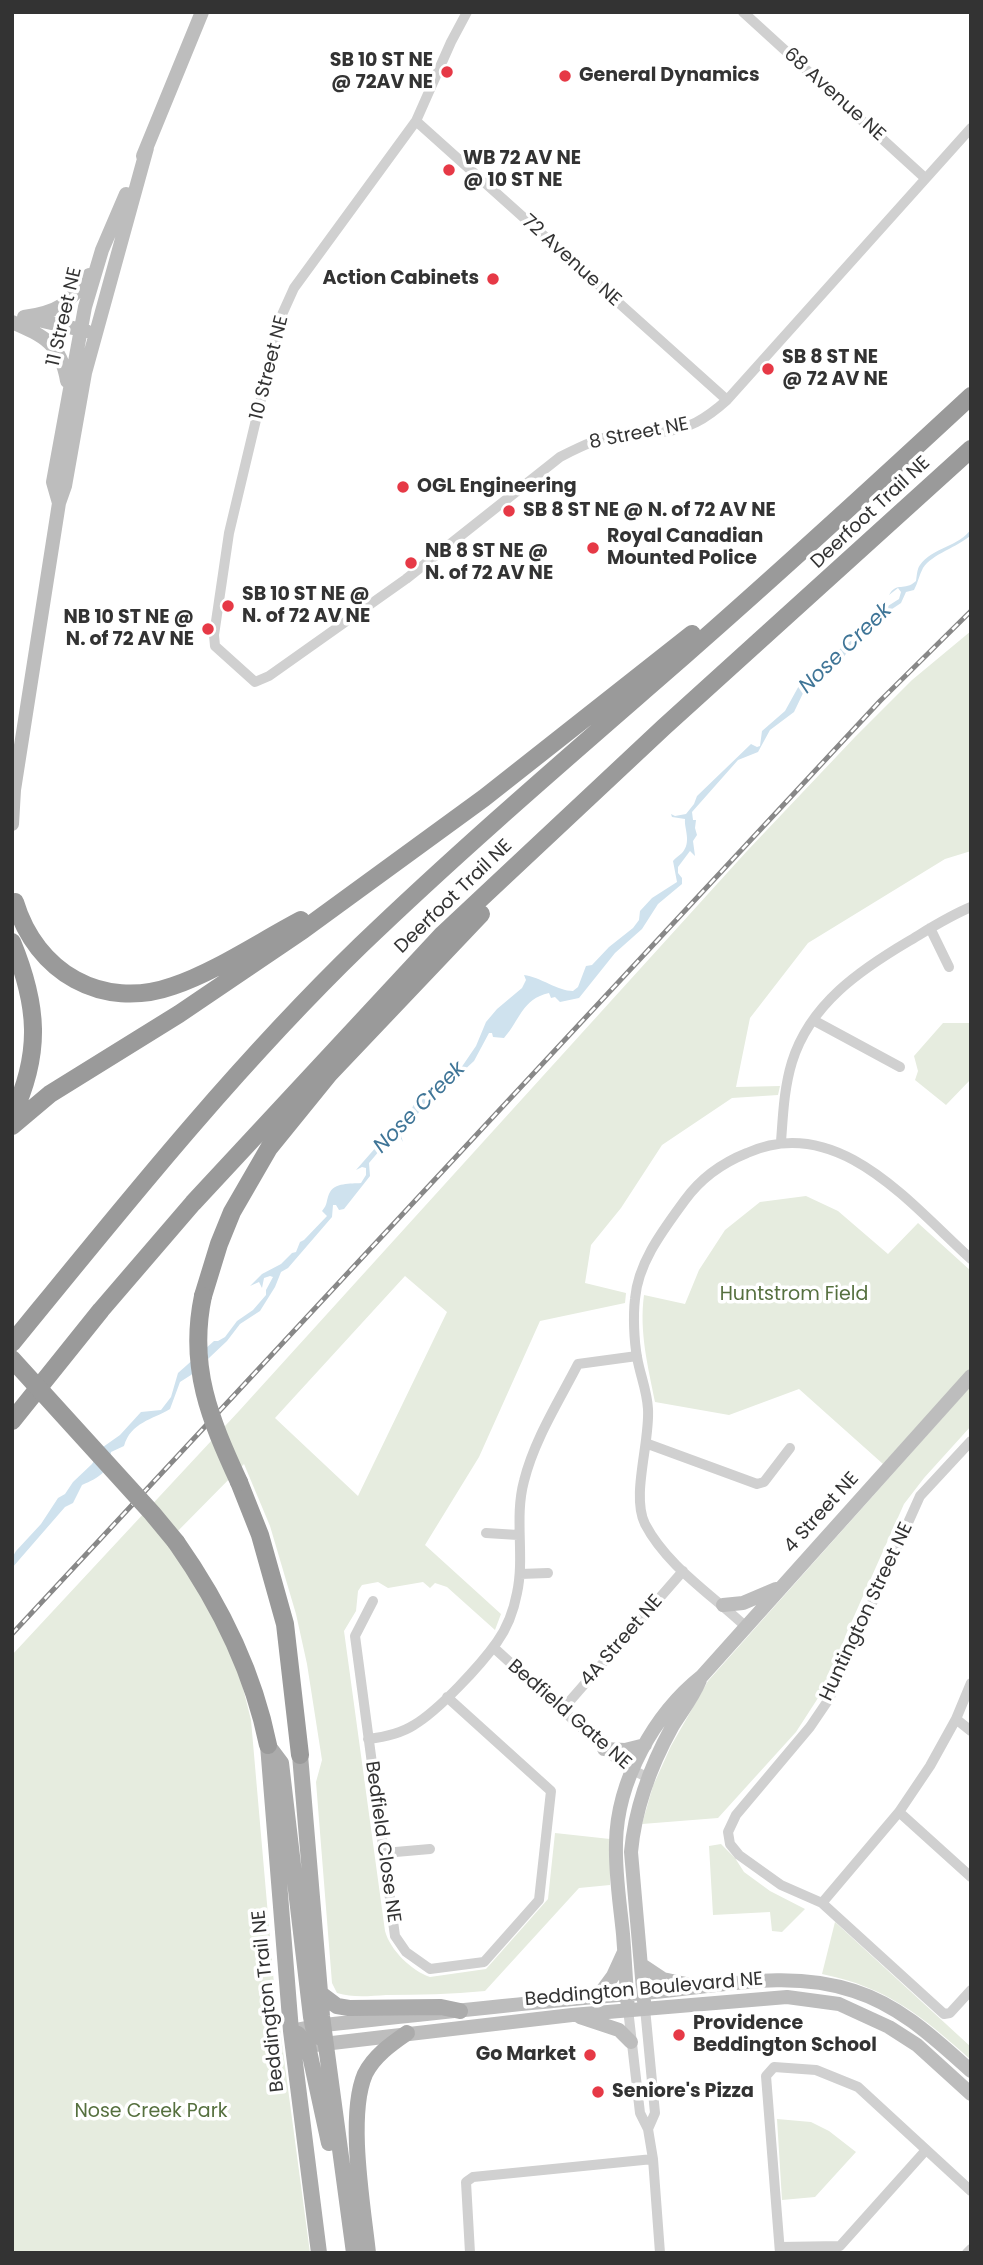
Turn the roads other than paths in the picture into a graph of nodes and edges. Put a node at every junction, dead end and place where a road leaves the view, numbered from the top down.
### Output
1 (202, 12) edge
2 (467, 12) edge
3 (743, 12) edge
4 (416, 121) junction
5 (971, 128) edge
6 (147, 148) junction
7 (925, 178) junction
8 (96, 265) junction
9 (16, 318) edge
10 (87, 331) junction
11 (69, 389) junction
12 (971, 396) edge
13 (727, 400) junction
14 (971, 449) edge
15 (59, 503) junction
16 (749, 598) junction
17 (255, 682) joint
18 (13, 792) edge
19 (578, 807) junction
20 (12, 824) edge
21 (380, 874) junction
22 (14, 896) edge
23 (971, 907) edge
24 (930, 928) junction
25 (12, 942) edge
26 (949, 967) dead end
27 (813, 1020) junction
28 (900, 1067) dead end
29 (12, 1116) edge
30 (12, 1126) edge
31 (781, 1142) junction
32 (970, 1258) edge
33 (12, 1343) edge
34 (637, 1356) junction
35 (12, 1359) edge
36 (971, 1377) edge
37 (12, 1421) edge
38 (971, 1441) edge
39 (648, 1444) junction
40 (790, 1448) dead end
41 (486, 1533) dead end
42 (518, 1535) junction
43 (683, 1571) junction
44 (548, 1573) dead end
45 (520, 1574) junction
46 (783, 1585) junction
47 (373, 1601) dead end
48 (723, 1605) junction
49 (745, 1626) junction
50 (492, 1647) junction
51 (702, 1675) junction
52 (971, 1683) edge
53 (447, 1697) junction
54 (562, 1710) junction
55 (956, 1719) junction
56 (971, 1731) edge
57 (368, 1739) junction
58 (268, 1745) junction
59 (645, 1745) junction
60 (604, 1749) junction
61 (300, 1755) joint
62 (633, 1771) junction
63 (649, 1778) junction
64 (899, 1812) junction
65 (430, 1849) dead end
66 (384, 1853) junction
67 (971, 1877) edge
68 (822, 1903) junction
69 (624, 1951) junction
70 (642, 1965) junction
71 (701, 1987) junction
72 (971, 1990) edge
73 (321, 1994) junction
74 (627, 1994) junction
75 (599, 1995) junction
76 (644, 2000) junction
77 (628, 2010) junction
78 (460, 2011) junction
79 (572, 2015) junction
80 (318, 2026) junction
81 (407, 2033) junction
82 (297, 2041) junction
83 (631, 2042) junction
84 (325, 2043) junction
85 (971, 2071) edge
86 (971, 2094) edge
87 (649, 2129) junction
88 (926, 2150) junction
89 (653, 2159) junction
90 (340, 2163) junction
91 (971, 2191) edge
92 (971, 2249) edge
93 (780, 2250) edge
94 (319, 2253) edge
95 (354, 2253) edge
96 (368, 2253) edge
97 (470, 2253) edge
98 (660, 2253) edge
99 (967, 2253) edge

1 - 6 main road, 11 Street NE
2 - 4 street, 10 Street NE
3 - 7 street, 68 Avenue NE
4 - 13 street, 72 Avenue NE
4 - 17 street, 10 Street NE
5 - 7 street, 8 Street NE
6 - 8 main road, 11 Street NE
6 - 10 main road, 11 Street NE
7 - 13 street, 8 Street NE
8 - 9 main road
8 - 10 main road, 11 Street NE
9 - 10 main road
9 - 11 main road
10 - 11 main road, 11 Street NE
10 - 15 main road, 11 Street NE
11 - 15 main road, 11 Street NE
12 - 16 highway, Deerfoot Trail NE
13 - 17 street, 8 Street NE
14 - 19 highway, Deerfoot Trail NE
15 - 18 main road, 11 Street NE
16 - 21 highway
16 - 33 highway, Deerfoot Trail NE
18 - 20 main road, 11 Street NE
19 - 37 highway, Deerfoot Trail NE
19 - 61 highway, bridge
21 - 22 highway
21 - 30 highway
23 - 24 street
24 - 26 street
24 - 27 street
25 - 29 highway
27 - 28 street
27 - 31 street
31 - 32 street
31 - 34 street
34 - 39 street
34 - 42 street, Bedfield Close NE
35 - 58 highway, bridge
36 - 46 main road, 4 Street NE
38 - 68 street, Huntington Street NE
39 - 40 street
39 - 43 street
41 - 42 street
42 - 45 street, Bedfield Close NE
43 - 48 street
43 - 54 street, 4A Street NE
44 - 45 street
45 - 50 street, Bedfield Close NE
46 - 48 main road
46 - 49 main road, 4 Street NE
47 - 57 street
48 - 49 street
49 - 51 main road, 4 Street NE
50 - 53 street, Bedfield Close NE
50 - 54 street, Bedfield Gate NE
51 - 59 main road, 4 Street NE
51 - 63 main road, 4 Street NE
52 - 55 street
53 - 57 street, Bedfield Close NE
53 - 66 street, Bedfield Close NE
54 - 60 street, Bedfield Gate NE
55 - 56 street
55 - 64 street
57 - 66 street, Bedfield Close NE
58 - 80 main road
58 - 82 main road, Beddington Trail NE
59 - 60 main road
59 - 62 main road, 4 Street NE
60 - 62 street, Bedfield Gate NE
61 - 73 main road
62 - 63 street, Bedfield Gate NE
62 - 69 main road, 4 Street NE
63 - 70 main road, 4 Street NE
64 - 67 street
64 - 68 street
65 - 66 street
68 - 72 street
69 - 74 main road, 4 Street NE
69 - 75 main road
70 - 71 main road
70 - 76 main road, 4 Street NE
71 - 76 main road, Beddington Boulevard NE
71 - 85 main road, Beddington Boulevard NE
73 - 78 main road
73 - 80 main road
74 - 75 main road, Beddington Boulevard NE
74 - 76 main road, Beddington Boulevard NE
74 - 77 main road, 4 Street NE
75 - 78 main road, Beddington Boulevard NE
76 - 77 main road, Beddington Boulevard NE
76 - 86 main road, Beddington Boulevard NE
76 - 87 street
77 - 79 main road, Beddington Boulevard NE
77 - 83 street
78 - 80 main road, Beddington Boulevard NE
79 - 81 main road, Beddington Boulevard NE
79 - 83 main road
80 - 82 main road, Beddington Boulevard NE
80 - 84 main road
81 - 84 main road, Beddington Boulevard NE
81 - 96 main road
82 - 84 main road, Beddington Boulevard NE
82 - 90 main road
82 - 94 main road, Beddington Trail NE
83 - 87 street
84 - 90 main road
87 - 89 street
88 - 91 street
88 - 93 street
88 - 93 street
89 - 97 street
89 - 98 street
90 - 95 main road
92 - 99 street

